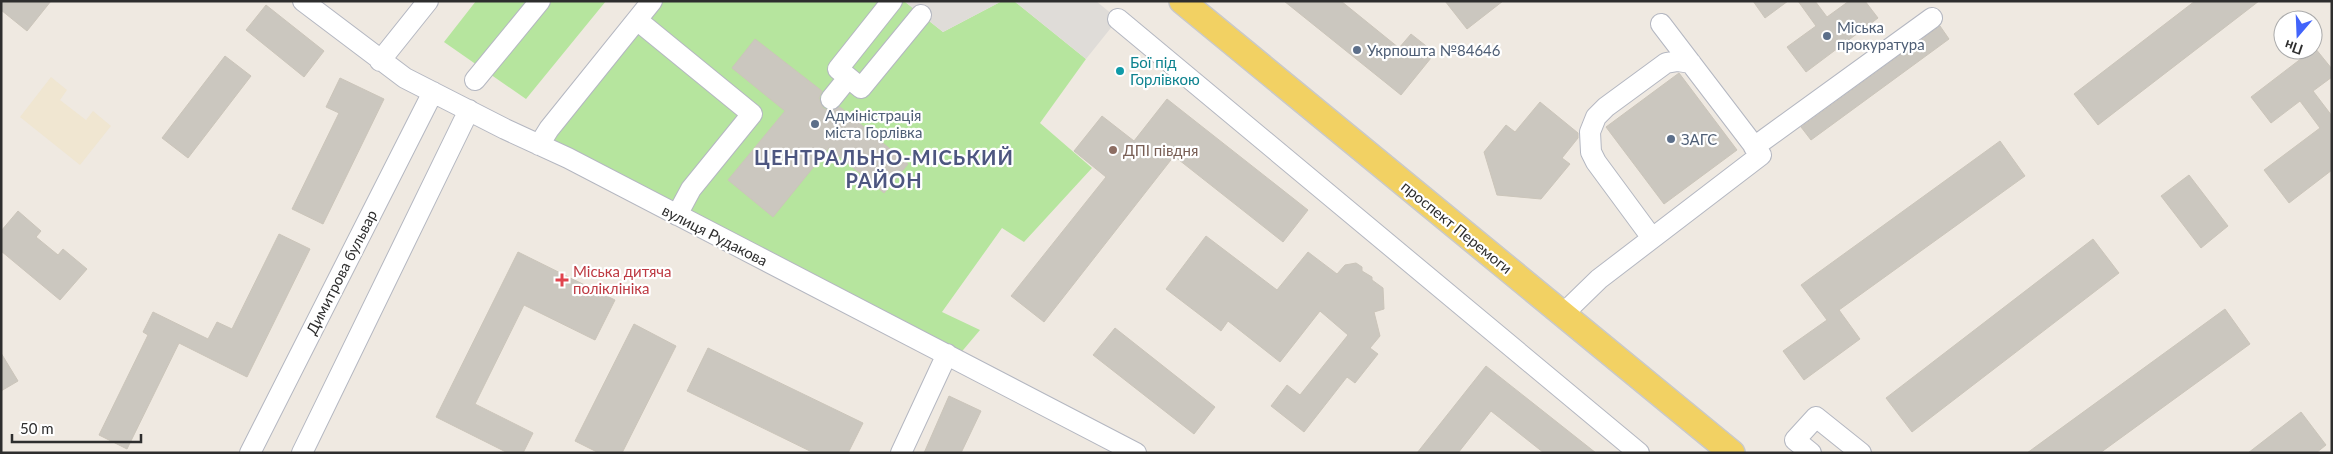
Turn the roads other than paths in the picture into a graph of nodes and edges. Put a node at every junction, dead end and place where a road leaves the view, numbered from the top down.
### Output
1 (304, 1) edge
2 (428, 1) edge
3 (540, 1) edge
4 (652, 1) edge
5 (892, 1) edge
6 (1182, 1) edge
7 (921, 15) dead end
8 (1932, 18) dead end
9 (1118, 19) dead end
10 (637, 20) junction
11 (1661, 24) dead end
12 (380, 61) junction
13 (1691, 63) junction
14 (848, 78) junction
15 (475, 80) dead end
16 (433, 92) junction
17 (831, 99) dead end
18 (469, 110) junction
19 (539, 145) junction
20 (1754, 147) junction
21 (677, 215) junction
22 (1652, 238) junction
23 (1563, 314) junction
24 (947, 354) junction
25 (1803, 447) edge
26 (250, 453) edge
27 (302, 453) edge
28 (901, 453) edge
29 (1136, 453) edge
30 (1639, 453) edge
31 (1732, 453) edge
32 (1861, 453) edge

1 - 12 street, вулиця Рудакова
2 - 12 street
3 - 15 street
4 - 10 street
5 - 14 street
6 - 23 main road, проспект Перемоги
7 - 14 street
8 - 20 street
9 - 30 street
10 - 19 street
10 - 21 street
11 - 13 street
12 - 16 street, вулиця Рудакова
13 - 20 street
13 - 22 street
14 - 17 street
16 - 18 street, вулиця Рудакова
16 - 26 street, Димитрова бульвар
18 - 19 street, вулиця Рудакова
18 - 27 street
19 - 21 street, вулиця Рудакова
20 - 22 street
21 - 24 street, вулиця Рудакова
22 - 23 street
23 - 31 main road, проспект Перемоги
24 - 28 street
24 - 29 street, вулиця Рудакова
25 - 32 street

